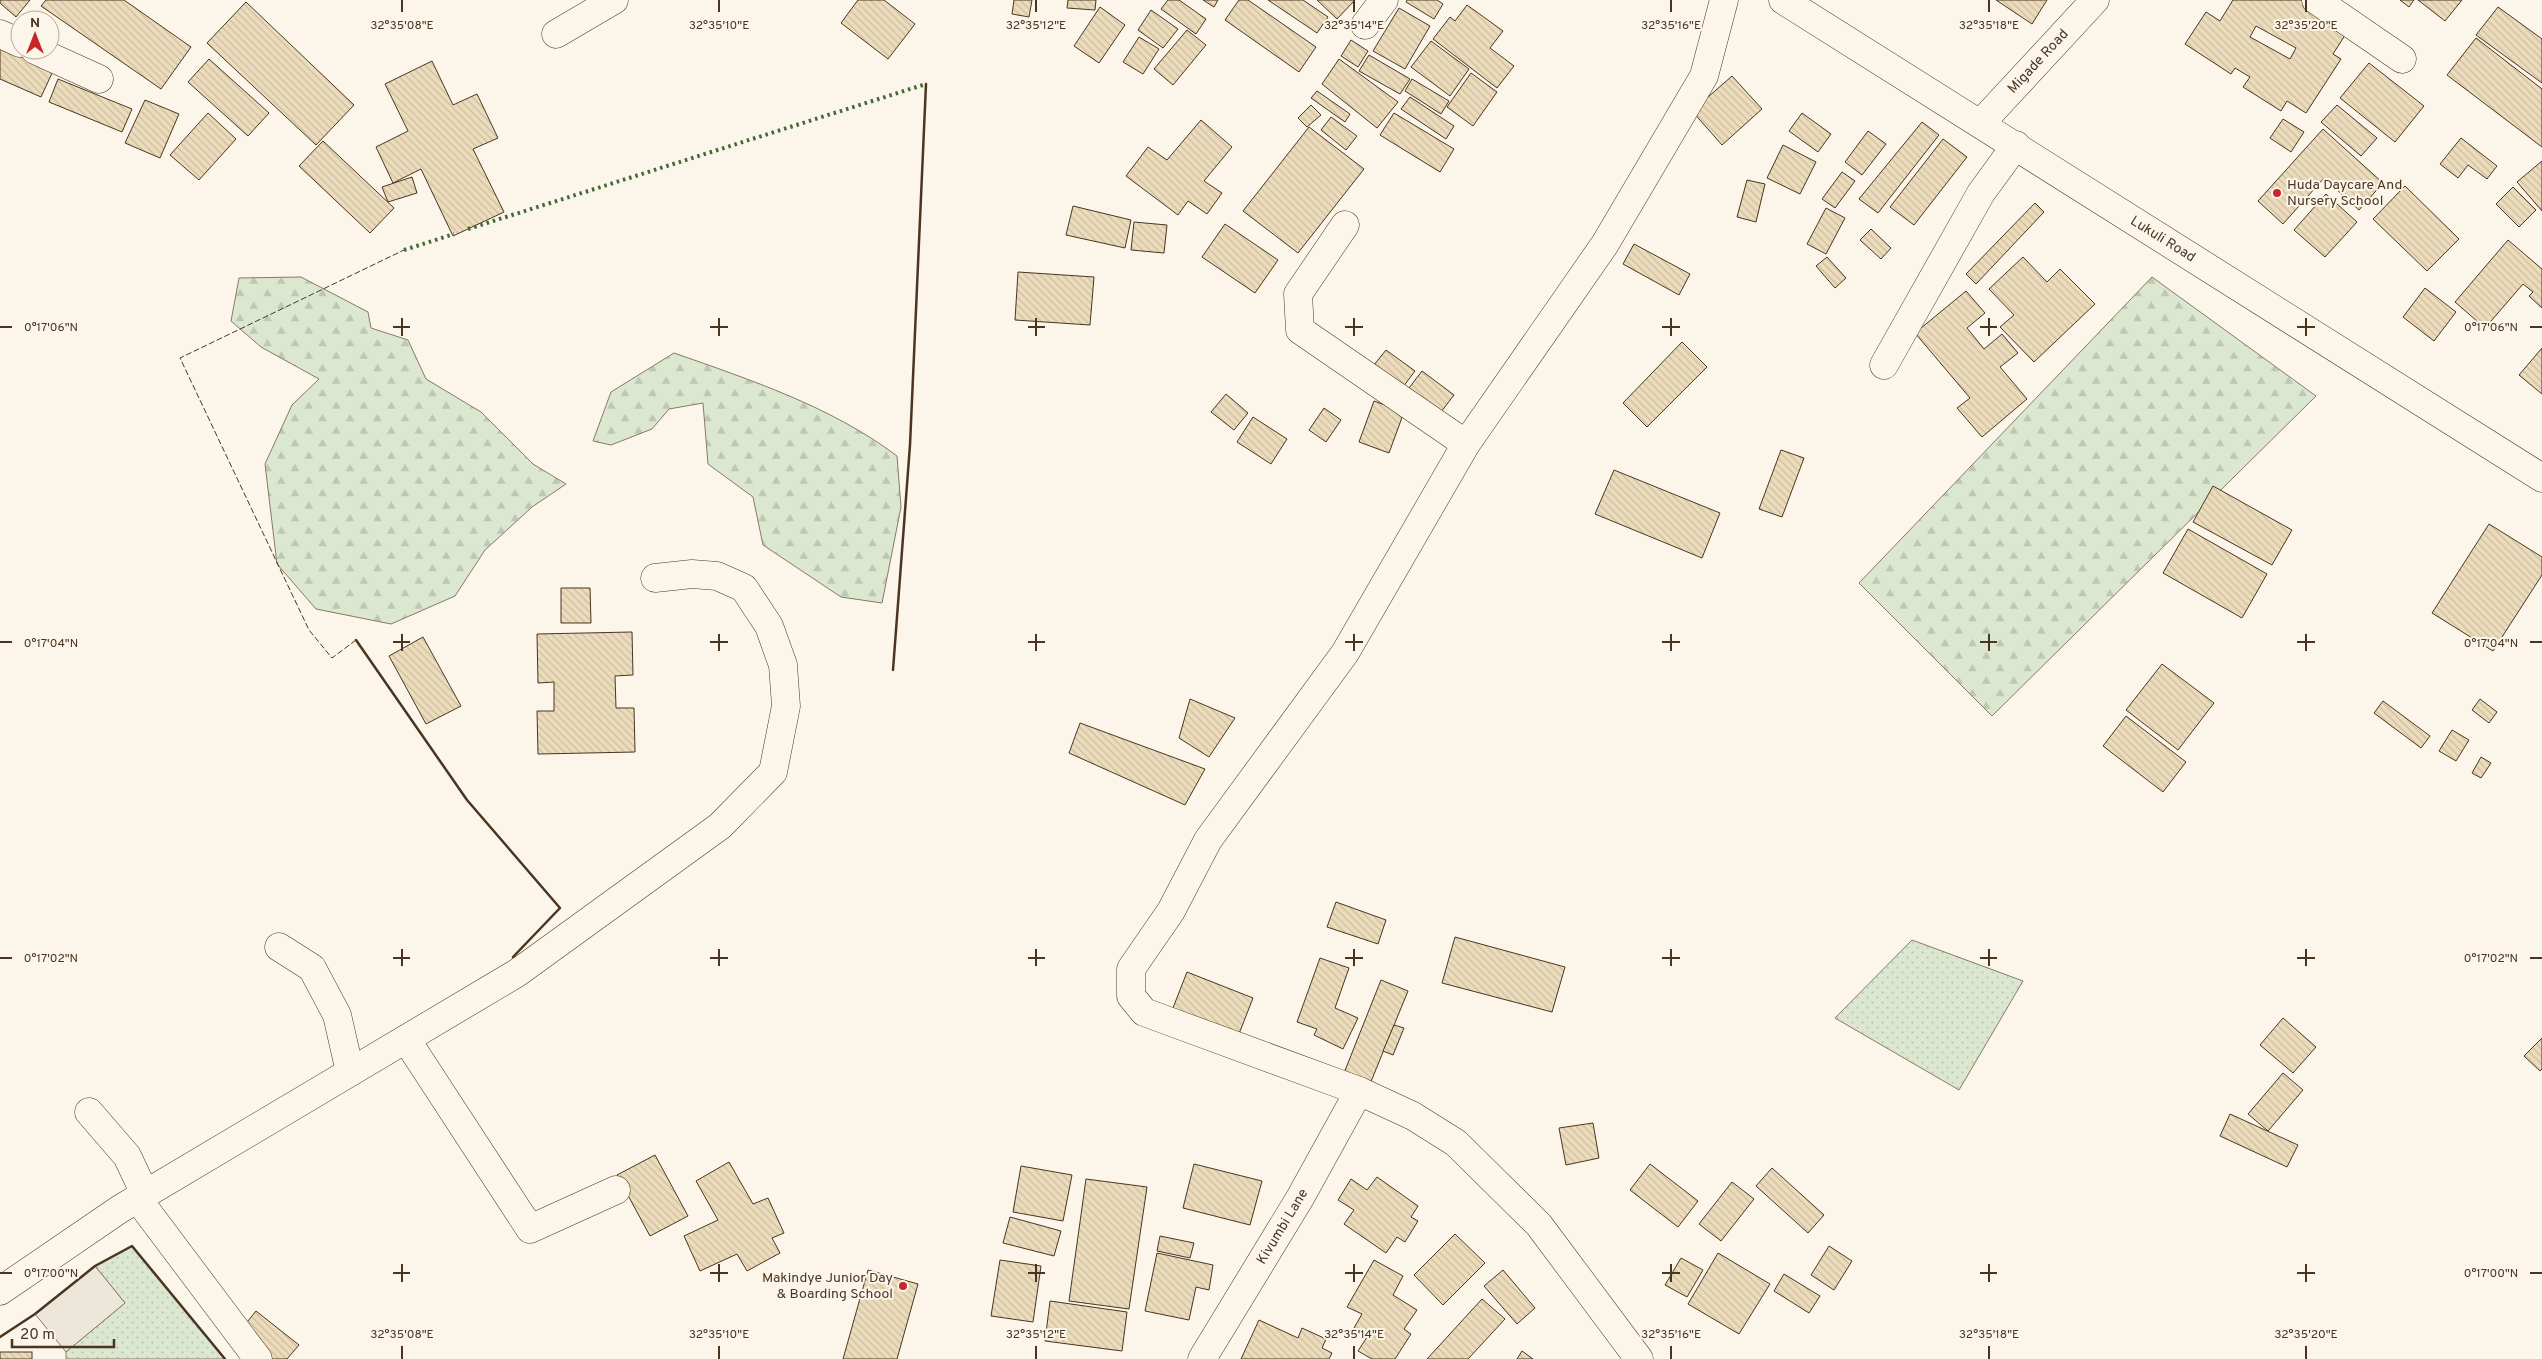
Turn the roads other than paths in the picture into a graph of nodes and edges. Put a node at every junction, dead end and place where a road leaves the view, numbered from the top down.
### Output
1 (614, 0) edge
2 (1384, 0) edge
3 (1724, 0) edge
4 (1783, 0) edge
5 (2094, 0) edge
6 (2316, 0) edge
7 (1364, 25) dead end
8 (556, 34) dead end
9 (2402, 59) dead end
10 (58, 60) edge
11 (98, 78) dead end
12 (1981, 123) junction
13 (2016, 146) junction
14 (1345, 226) dead end
15 (1884, 365) dead end
16 (1466, 444) junction
17 (2542, 478) edge
18 (655, 578) dead end
19 (278, 947) dead end
20 (406, 1039) junction
21 (350, 1072) junction
22 (1359, 1091) junction
23 (89, 1112) dead end
24 (616, 1190) dead end
25 (141, 1196) junction
26 (0, 1291) edge
27 (258, 1359) edge
28 (1202, 1359) edge
29 (1639, 1359) edge

1 - 8 street
2 - 7 street
3 - 16 street
4 - 12 street, Lukuli Road
5 - 12 street, Migade Road
6 - 9 street
10 - 11 street
12 - 13 street, Lukuli Road
13 - 15 street
13 - 17 street, Lukuli Road
14 - 16 street
16 - 22 street
18 - 20 street
19 - 21 street
20 - 21 street
20 - 24 street
21 - 25 street
22 - 28 street, Kivumbi Lane
22 - 29 street
23 - 25 street
25 - 26 street
25 - 27 street

